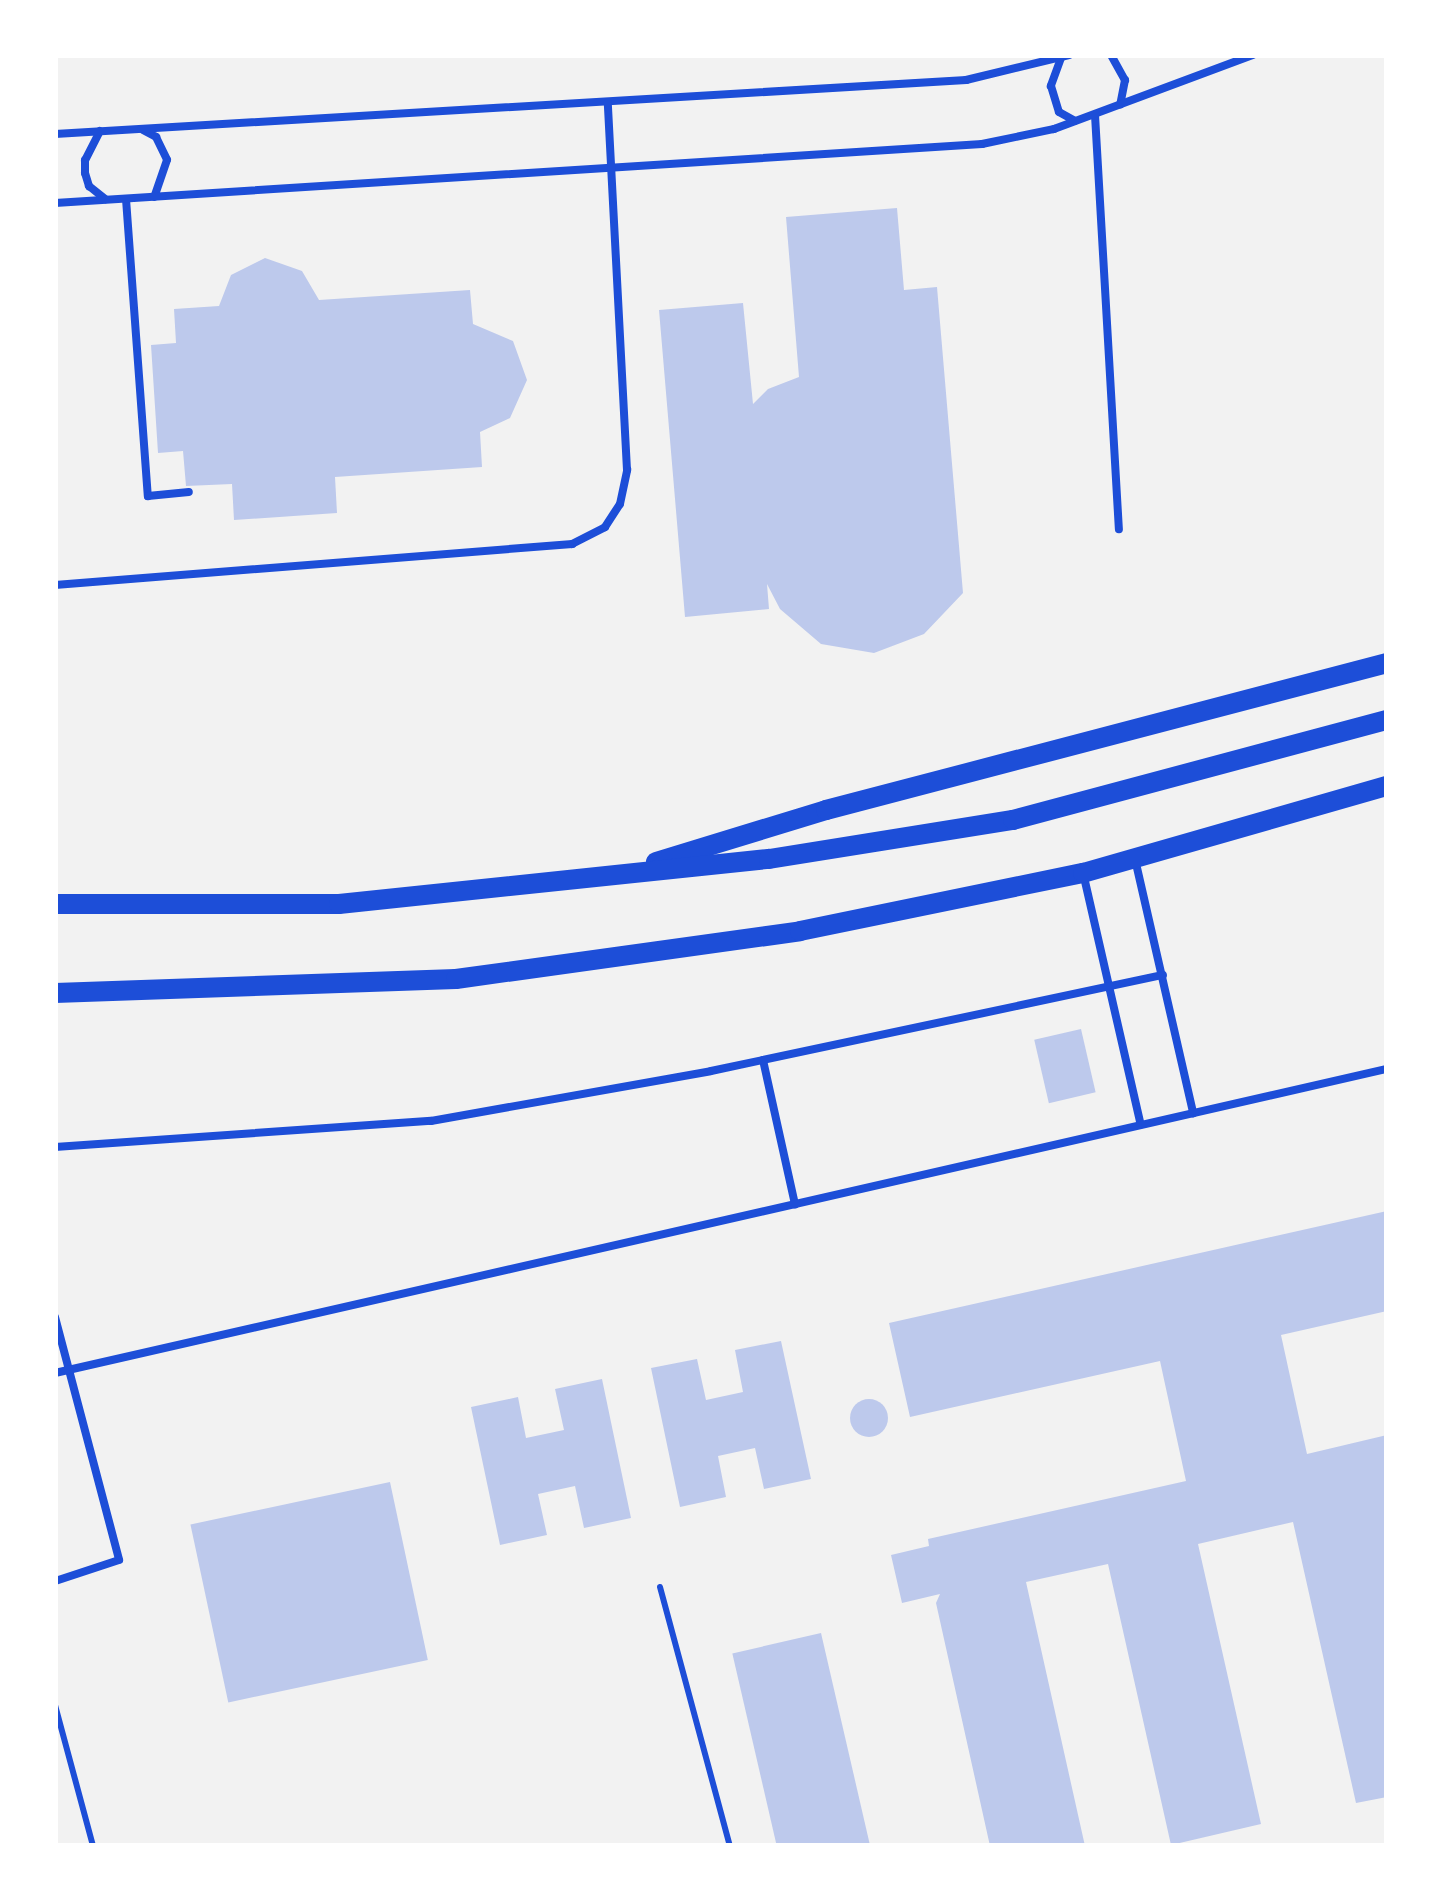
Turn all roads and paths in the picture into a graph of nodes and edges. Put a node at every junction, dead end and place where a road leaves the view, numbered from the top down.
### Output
1 (1111, 55) edge
2 (1253, 55) edge
3 (1065, 56) edge
4 (608, 102) junction
5 (1120, 105) junction
6 (1095, 115) junction
7 (1077, 122) junction
8 (142, 129) junction
9 (100, 132) junction
10 (55, 134) edge
11 (612, 168) junction
12 (154, 197) junction
13 (126, 198) junction
14 (108, 200) junction
15 (55, 203) edge
16 (188, 492) dead end
17 (1119, 529) dead end
18 (55, 585) edge
19 (1387, 664) edge
20 (1387, 720) edge
21 (1387, 786) edge
22 (1135, 856) junction
23 (632, 870) junction
24 (1084, 873) junction
25 (55, 904) edge
26 (1162, 975) junction
27 (1109, 988) junction
28 (55, 992) edge
29 (763, 1060) junction
30 (1387, 1069) edge
31 (1193, 1113) junction
32 (1141, 1125) junction
33 (55, 1147) edge
34 (795, 1204) junction
35 (55, 1316) edge
36 (68, 1370) junction
37 (55, 1373) edge
38 (55, 1581) edge
39 (660, 1587) dead end
40 (55, 1705) edge
41 (93, 1846) edge
42 (730, 1846) edge

1 - 5 lane
2 - 5 lane
3 - 4 lane
3 - 7 lane
4 - 8 lane
4 - 11 lane
5 - 6 lane
6 - 7 lane
6 - 17 lane
7 - 11 lane
8 - 9 lane
8 - 12 lane
9 - 10 lane
9 - 14 lane
11 - 12 lane
11 - 18 lane
12 - 13 lane
13 - 14 lane
13 - 16 lane
14 - 15 lane
19 - 23 main road
20 - 23 main road
21 - 22 main road
22 - 24 main road
22 - 26 lane
23 - 25 main road
24 - 27 lane
24 - 28 main road
26 - 27 lane
26 - 31 lane
27 - 29 lane
27 - 32 lane
29 - 33 lane
29 - 34 lane
30 - 31 lane
31 - 32 lane
32 - 34 lane
34 - 36 lane
35 - 36 lane
36 - 37 lane
36 - 38 lane
39 - 42 path
40 - 41 path

